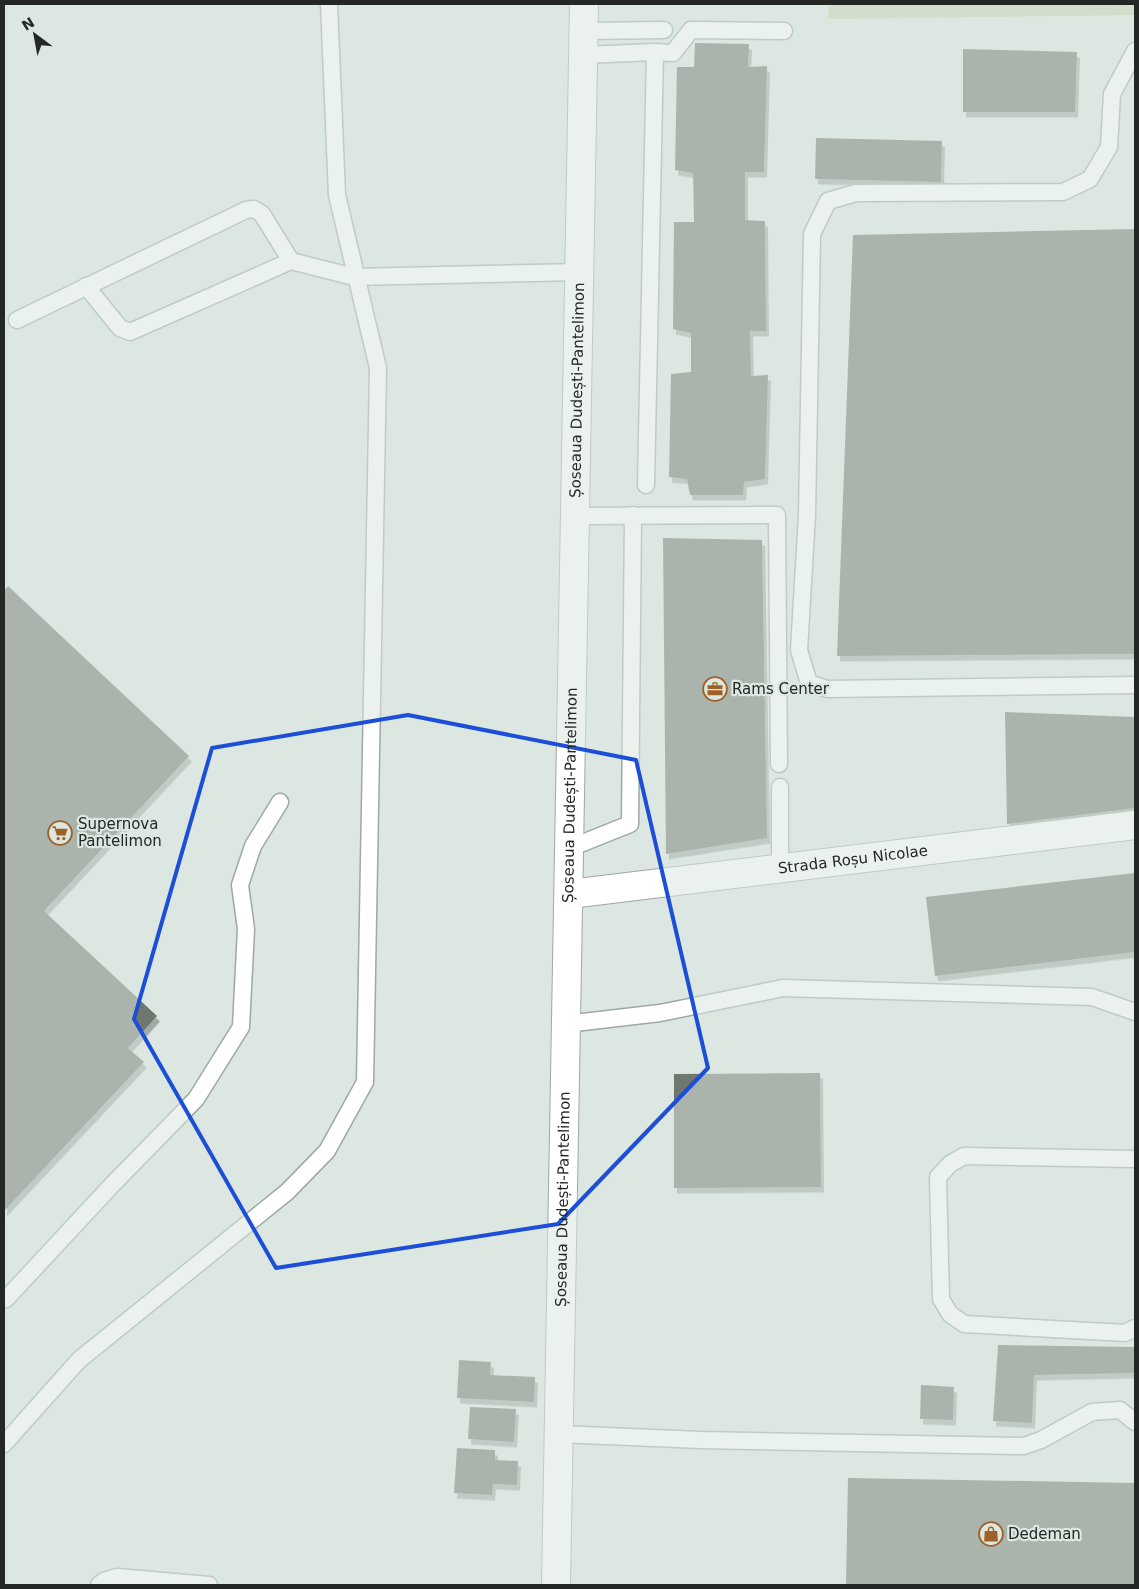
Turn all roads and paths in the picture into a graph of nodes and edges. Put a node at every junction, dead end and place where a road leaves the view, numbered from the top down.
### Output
1 (329, 4) edge
2 (584, 4) edge
3 (664, 30) dead end
4 (784, 30) dead end
5 (583, 43) junction
6 (655, 52) junction
7 (1135, 52) edge
8 (292, 261) junction
9 (579, 272) junction
10 (354, 277) junction
11 (86, 286) junction
12 (17, 320) dead end
13 (646, 485) dead end
14 (633, 515) junction
15 (576, 516) junction
16 (1135, 685) edge
17 (778, 764) dead end
18 (780, 787) dead end
19 (280, 802) dead end
20 (1135, 826) edge
21 (570, 848) junction
22 (780, 868) junction
23 (570, 894) junction
24 (1135, 1012) edge
25 (566, 1024) junction
26 (1135, 1159) edge
27 (6, 1299) dead end
28 (1135, 1328) edge
29 (1135, 1422) edge
30 (559, 1434) junction
31 (4, 1444) edge
32 (99, 1585) edge
33 (209, 1585) edge
34 (556, 1585) edge

1 - 10 lane
2 - 5 street, Șoseaua Dudești-Pantelimon
3 - 5 lane
4 - 6 lane
5 - 6 lane
5 - 9 street, Șoseaua Dudești-Pantelimon
6 - 13 lane
7 - 16 lane
8 - 10 lane
8 - 11 lane
8 - 11 lane
9 - 10 lane
9 - 15 street, Șoseaua Dudești-Pantelimon
10 - 31 lane
11 - 12 lane
14 - 15 lane
14 - 17 lane
14 - 21 lane
15 - 21 street, Șoseaua Dudești-Pantelimon
18 - 22 lane
19 - 27 lane
20 - 22 street, Strada Roșu Nicolae
21 - 23 street, Șoseaua Dudești-Pantelimon
22 - 23 street, Strada Roșu Nicolae
23 - 25 street, Șoseaua Dudești-Pantelimon
24 - 25 lane
25 - 30 street, Șoseaua Dudești-Pantelimon
26 - 28 lane
29 - 30 lane
30 - 34 street, Șoseaua Dudești-Pantelimon
32 - 33 lane

